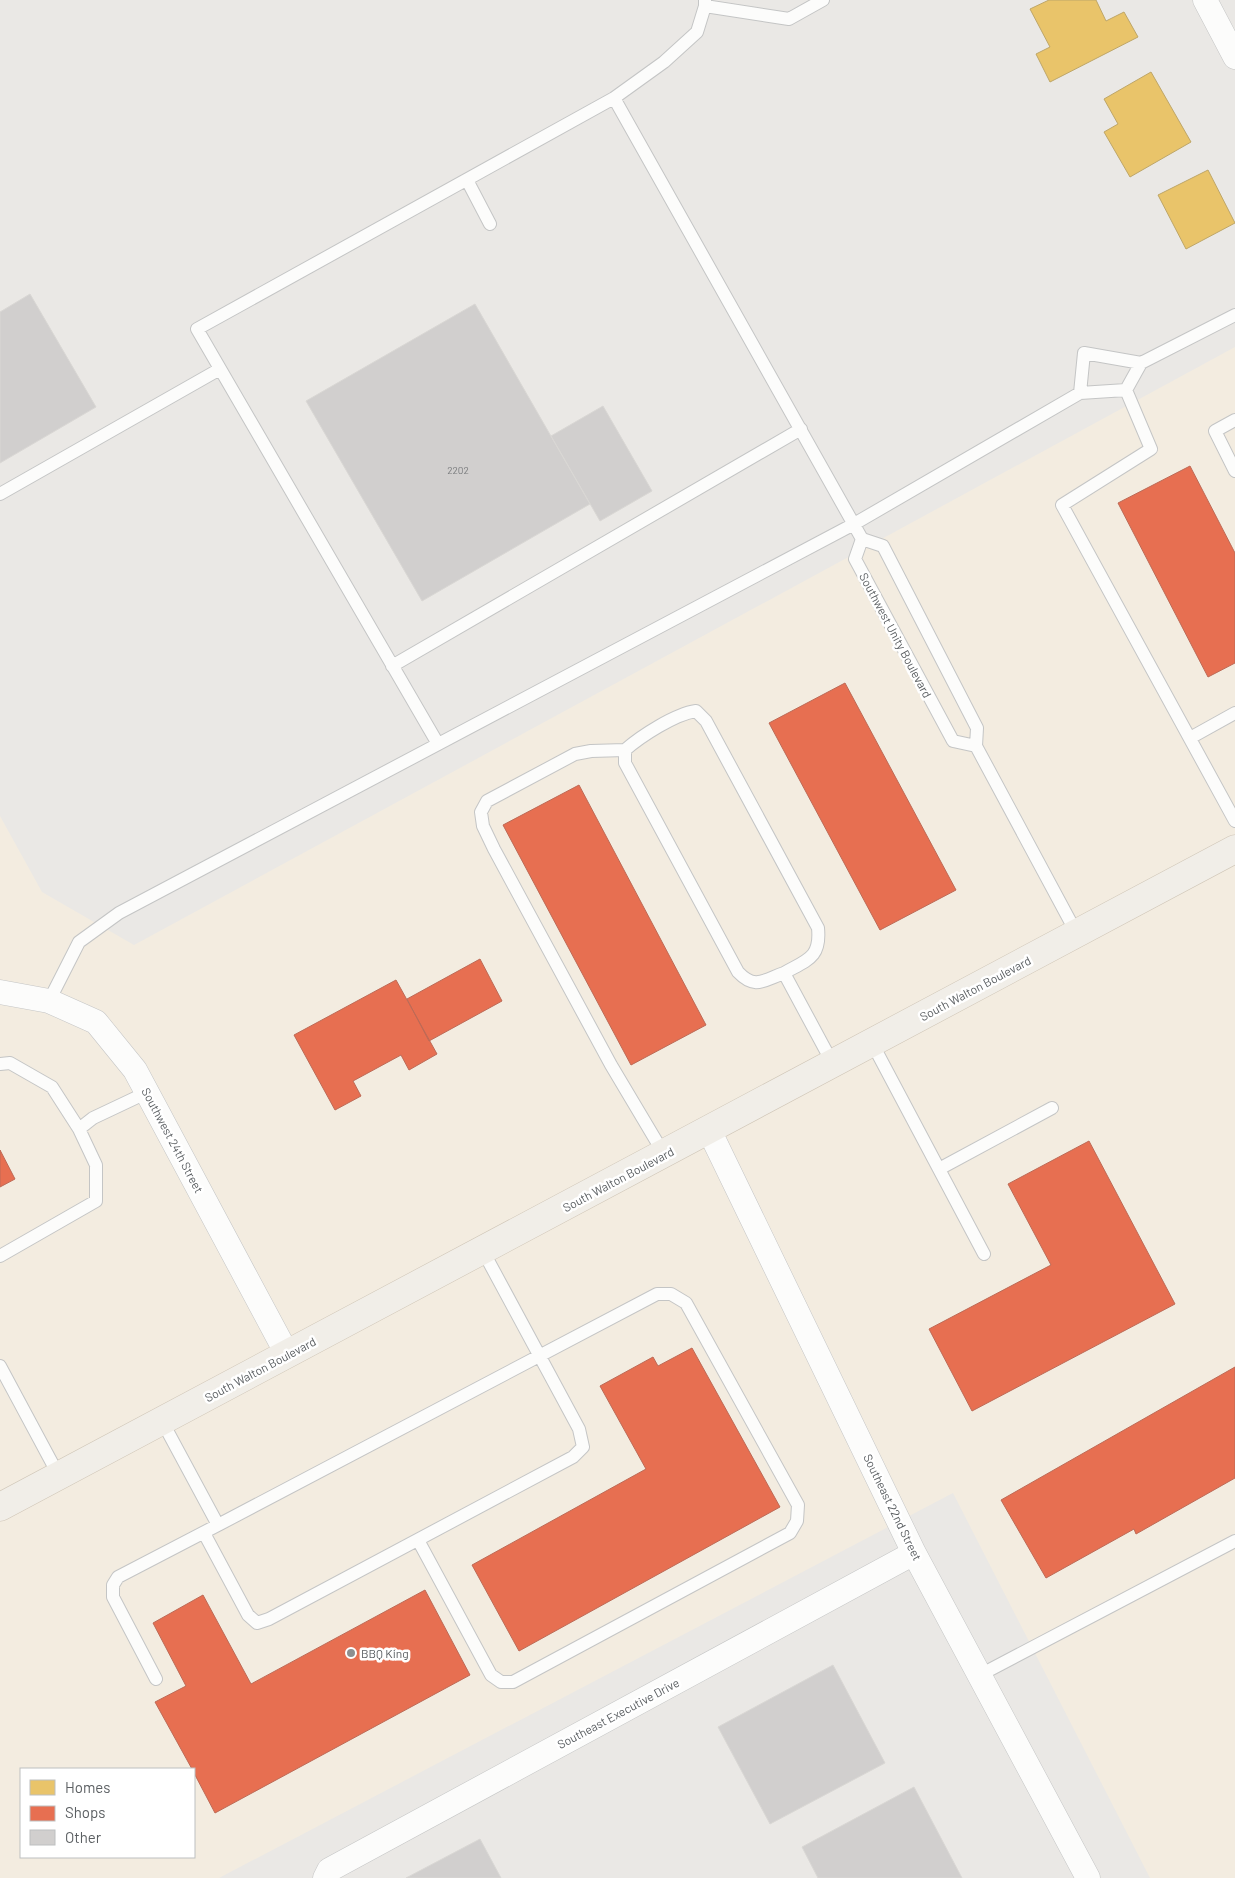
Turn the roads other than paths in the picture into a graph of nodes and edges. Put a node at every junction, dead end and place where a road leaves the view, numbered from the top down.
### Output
1 (823, 0) edge
2 (1206, 0) edge
3 (705, 3) edge
4 (1235, 57) edge
5 (614, 98) junction
6 (466, 180) junction
7 (490, 224) dead end
8 (1235, 315) edge
9 (1141, 363) junction
10 (220, 369) junction
11 (1126, 390) junction
12 (1080, 393) junction
13 (1235, 420) edge
14 (801, 429) junction
15 (1235, 471) edge
16 (0, 494) edge
17 (854, 524) junction
18 (862, 539) junction
19 (392, 666) junction
20 (1235, 714) edge
21 (1190, 738) junction
22 (438, 744) junction
23 (976, 746) junction
24 (625, 750) junction
25 (1235, 821) edge
26 (1235, 849) edge
27 (1077, 934) junction
28 (784, 973) junction
29 (0, 992) edge
30 (49, 1001) junction
31 (872, 1043) junction
32 (0, 1064) edge
33 (832, 1064) junction
34 (148, 1092) junction
35 (1052, 1108) dead end
36 (79, 1129) junction
37 (709, 1130) junction
38 (664, 1154) junction
39 (939, 1169) junction
40 (483, 1250) junction
41 (984, 1254) dead end
42 (0, 1256) edge
43 (287, 1354) junction
44 (540, 1357) junction
45 (0, 1366) edge
46 (162, 1421) junction
47 (59, 1476) junction
48 (0, 1507) edge
49 (218, 1525) junction
50 (204, 1533) junction
51 (418, 1540) junction
52 (1235, 1541) edge
53 (914, 1553) junction
54 (980, 1675) junction
55 (156, 1679) dead end
56 (325, 1878) edge
57 (1088, 1878) edge

1 - 3 lane
2 - 4 street
3 - 5 lane
5 - 6 lane
5 - 14 lane
6 - 7 lane
6 - 10 lane
8 - 9 lane
9 - 11 lane
9 - 12 lane
10 - 16 lane
10 - 19 lane
11 - 12 lane
11 - 21 lane
12 - 17 lane
13 - 15 lane
14 - 17 lane
14 - 19 lane
17 - 18 lane
17 - 22 lane
18 - 23 lane
18 - 23 lane, Southwest Unity Boulevard
19 - 22 lane
20 - 21 lane
21 - 25 lane
22 - 30 lane
23 - 27 lane
24 - 28 lane
24 - 28 lane
24 - 38 lane
26 - 27 main road, South Walton Boulevard
27 - 31 main road, South Walton Boulevard
28 - 33 lane
29 - 30 street, Southwest 24th Street
30 - 34 street, Southwest 24th Street
31 - 33 main road, South Walton Boulevard
31 - 39 lane
32 - 36 lane
33 - 37 main road, South Walton Boulevard
34 - 36 lane
34 - 43 street, Southwest 24th Street
35 - 39 lane
36 - 42 lane
37 - 38 main road, South Walton Boulevard
37 - 53 street, Southeast 22nd Street
38 - 40 main road, South Walton Boulevard
39 - 41 lane
40 - 43 main road, South Walton Boulevard
40 - 44 lane
43 - 46 main road, South Walton Boulevard
44 - 49 lane
44 - 51 lane
44 - 51 lane
45 - 47 lane
46 - 47 main road, South Walton Boulevard
46 - 49 lane
47 - 48 main road, South Walton Boulevard
49 - 50 lane
50 - 51 lane
50 - 55 lane
52 - 54 lane
53 - 54 street, Southeast 22nd Street
53 - 56 street, Southeast Executive Drive
54 - 57 street, Southeast 22nd Street

